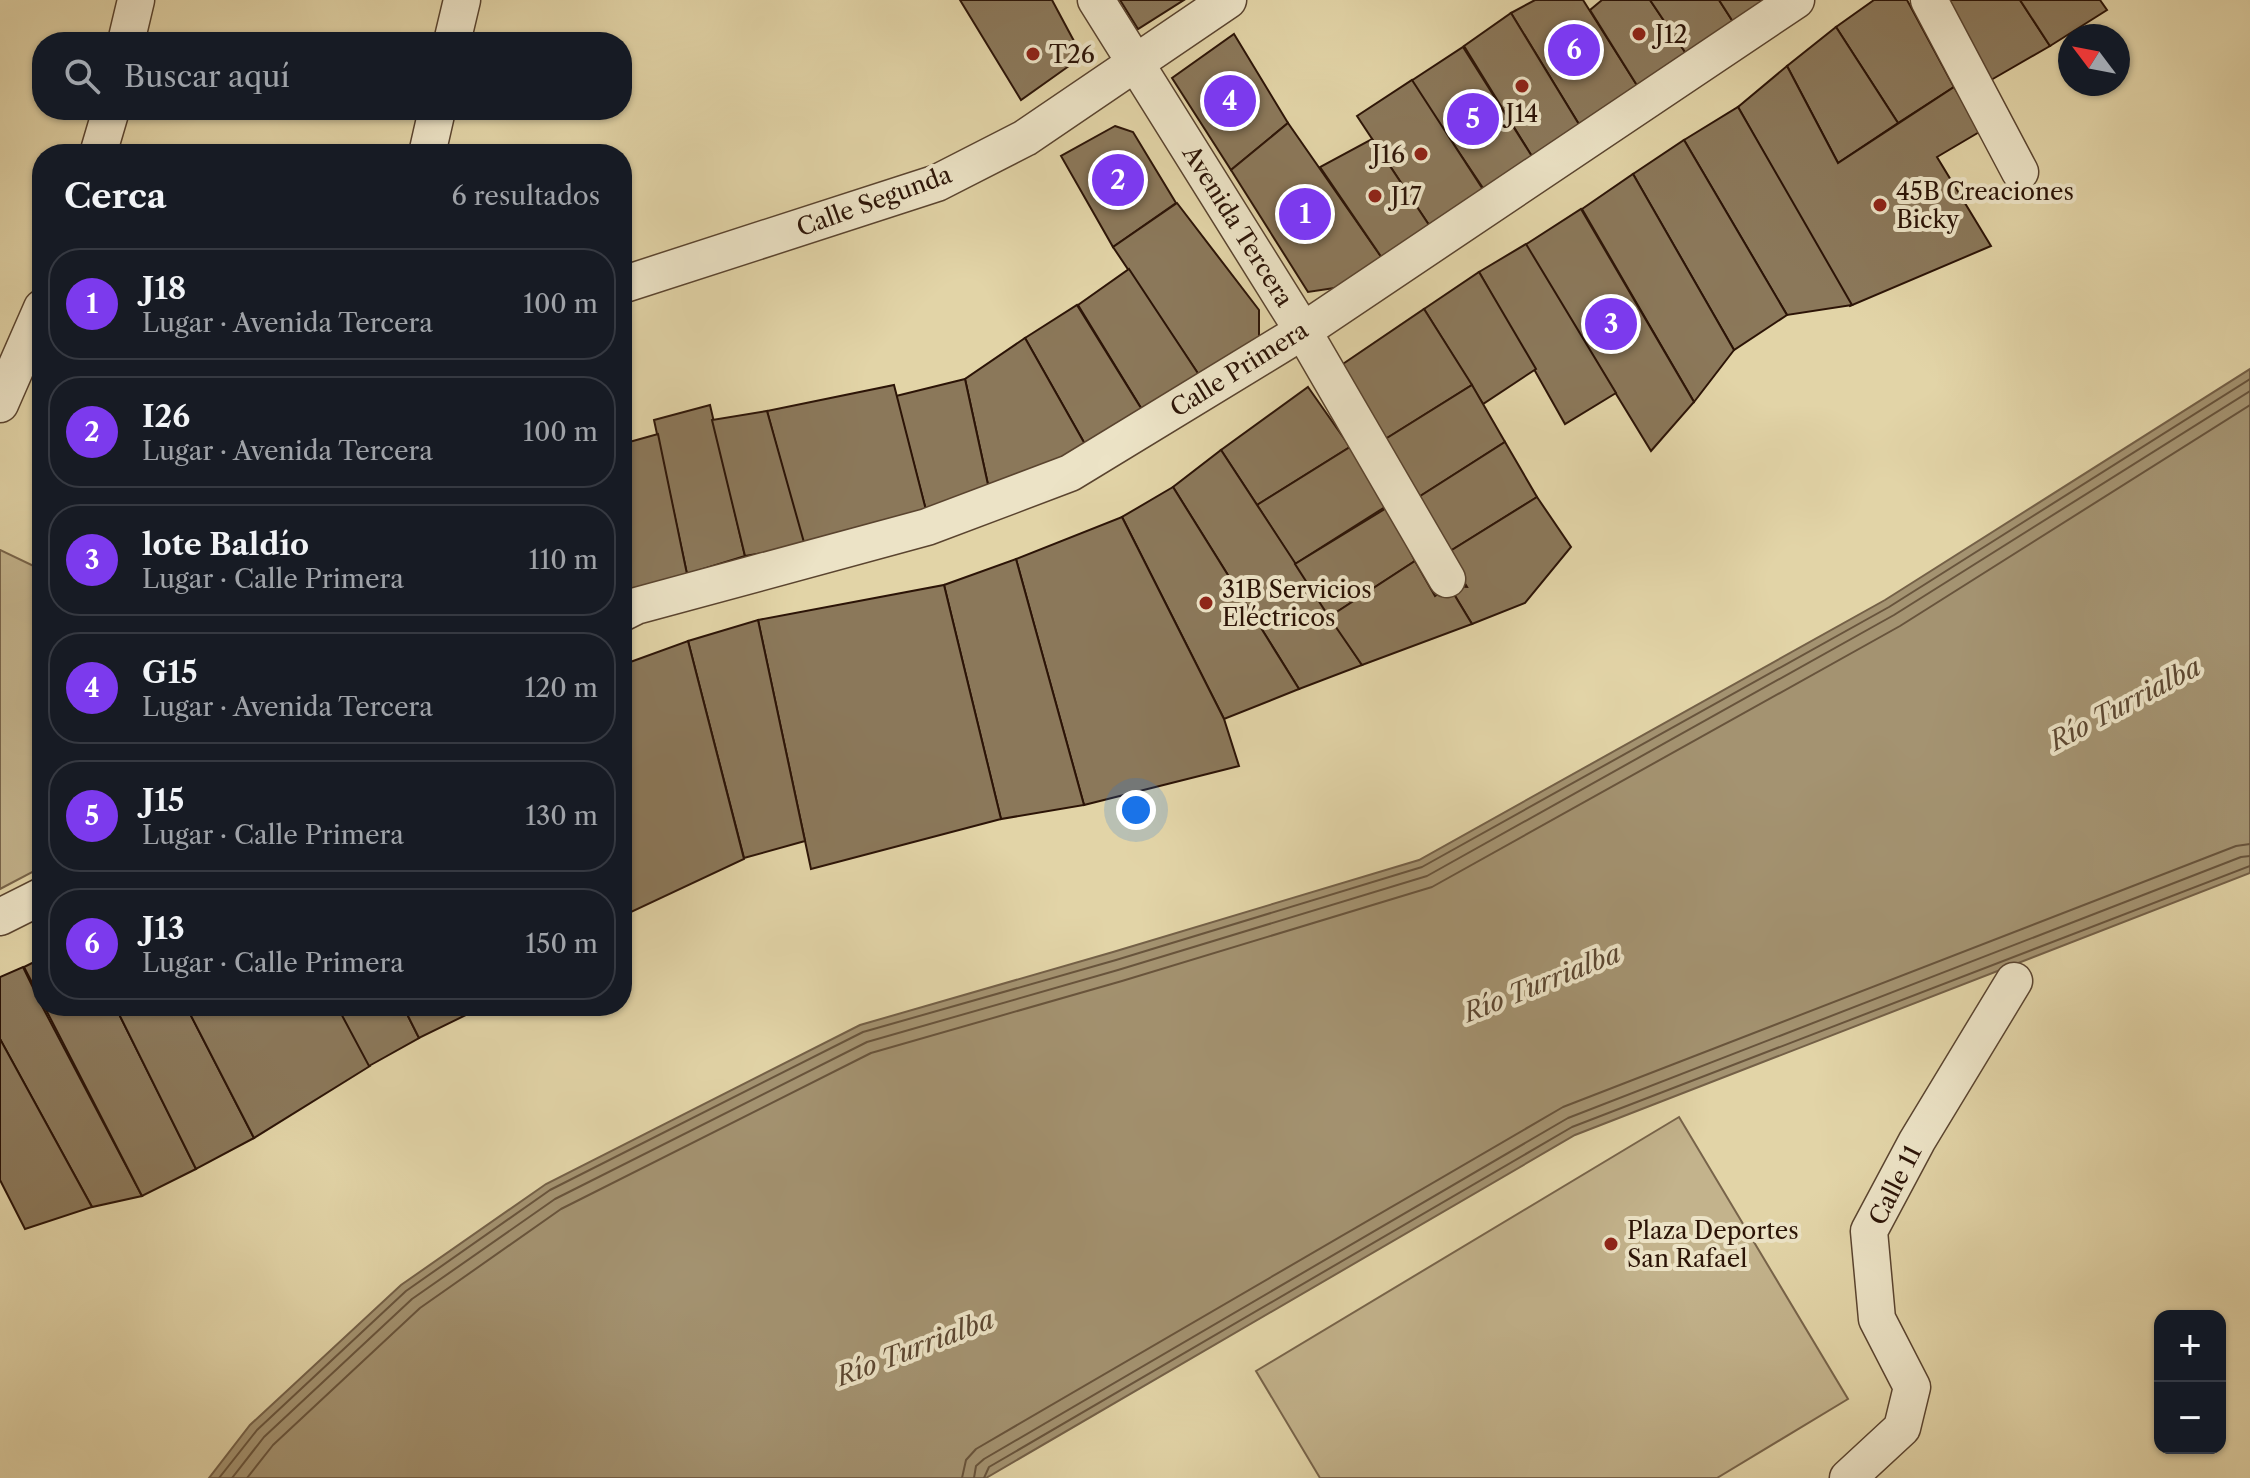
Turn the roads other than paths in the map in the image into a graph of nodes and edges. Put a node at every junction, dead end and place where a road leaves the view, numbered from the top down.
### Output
1 (136, 0) edge
2 (462, 0) edge
3 (1096, 0) edge
4 (1228, 0) edge
5 (1796, 0) edge
6 (1929, 0) edge
7 (128, 32) edge
8 (454, 32) edge
9 (1135, 61) junction
10 (108, 120) edge
11 (435, 120) edge
12 (101, 144) edge
13 (429, 144) edge
14 (2020, 172) dead end
15 (632, 282) edge
16 (32, 331) edge
17 (1303, 331) junction
18 (0, 404) edge
19 (1447, 579) dead end
20 (632, 608) edge
21 (32, 901) edge
22 (0, 917) edge
23 (2014, 981) dead end
24 (1848, 1478) edge

1 - 7 street
2 - 8 street
3 - 9 street, Avenida Tercera
4 - 9 street, Calle Segunda
5 - 17 street, Calle Primera
6 - 14 street
9 - 15 street, Calle Segunda
9 - 17 street, Avenida Tercera
10 - 12 street
11 - 13 street
16 - 18 street
17 - 19 street, Avenida Tercera
17 - 20 street, Calle Primera
21 - 22 street
23 - 24 street, Calle 11

